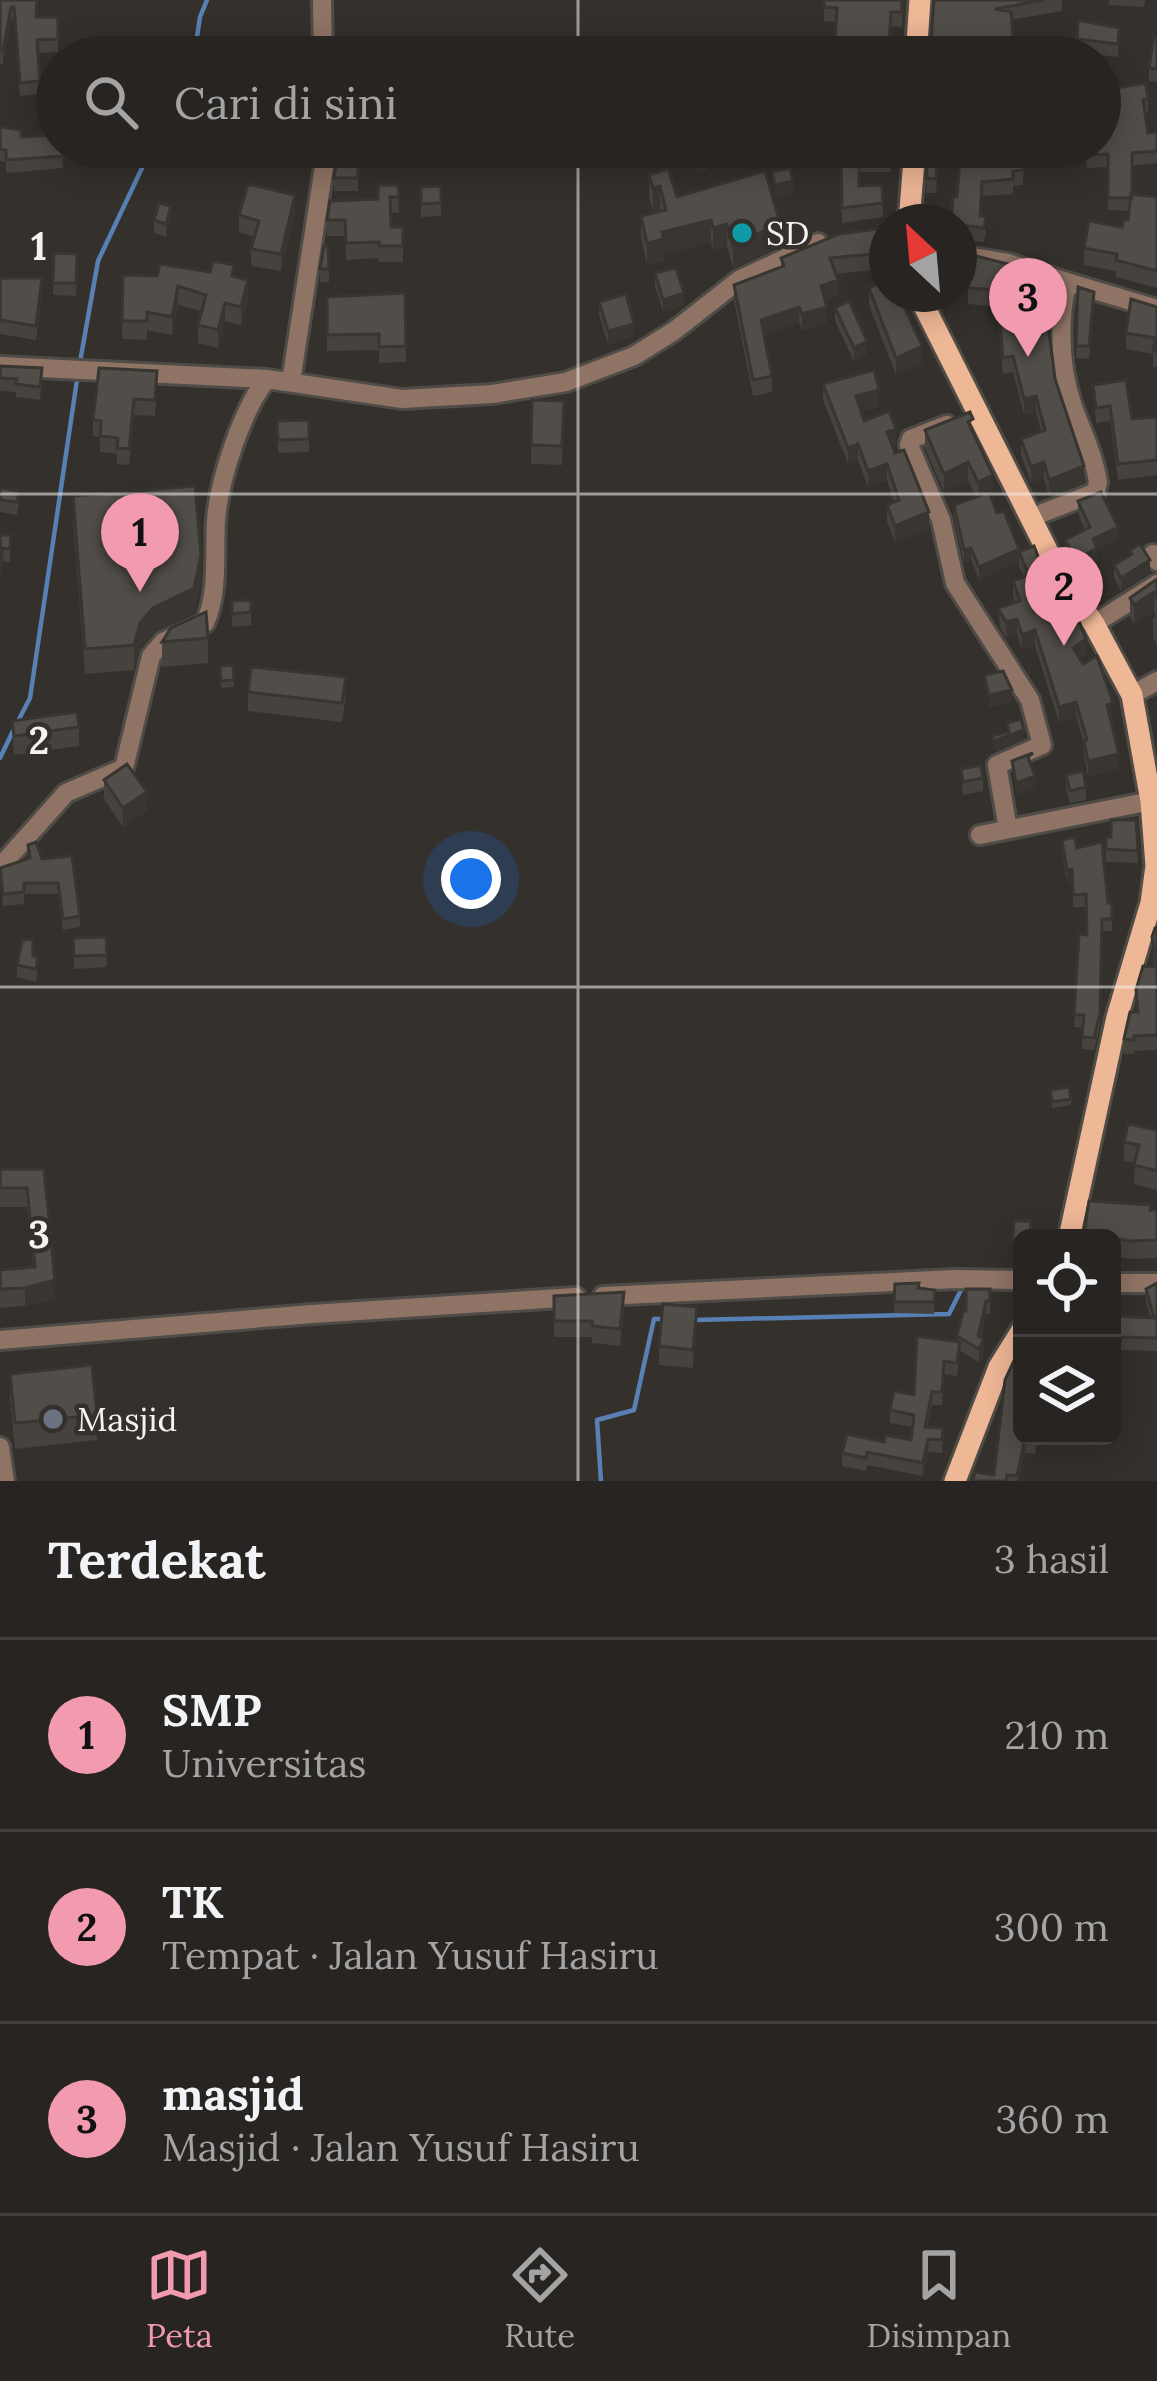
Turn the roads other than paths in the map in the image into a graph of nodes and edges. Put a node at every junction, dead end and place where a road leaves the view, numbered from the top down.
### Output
1 (322, 0) edge
2 (920, 0) edge
3 (323, 36) edge
4 (917, 36) edge
5 (324, 168) edge
6 (915, 168) edge
7 (911, 204) edge
8 (836, 237) edge
9 (977, 258) edge
10 (1067, 282) junction
11 (1157, 309) edge
12 (927, 312) edge
13 (0, 366) edge
14 (267, 379) junction
15 (291, 382) junction
16 (979, 412) junction
17 (1030, 518) junction
18 (1157, 584) edge
19 (1094, 624) junction
20 (1157, 680) edge
21 (1134, 705) junction
22 (1157, 727) edge
23 (1151, 801) junction
24 (1009, 829) junction
25 (980, 835) dead end
26 (0, 867) edge
27 (1071, 1229) edge
28 (1013, 1280) edge
29 (1121, 1282) edge
30 (1157, 1283) edge
31 (1018, 1337) edge
32 (0, 1340) edge
33 (0, 1448) edge
34 (5, 1481) edge
35 (955, 1481) edge

1 - 3 street
2 - 4 main road
5 - 15 street
6 - 7 main road
8 - 15 street
9 - 10 street
10 - 11 street
10 - 17 street
12 - 16 main road
13 - 14 street
14 - 15 street
14 - 26 street
16 - 17 main road
16 - 24 street
17 - 19 main road
18 - 19 street
19 - 21 main road
20 - 21 street
21 - 22 street
21 - 23 main road
23 - 24 street
23 - 27 main road
24 - 25 street
28 - 32 street
29 - 30 street
31 - 35 main road
33 - 34 street

